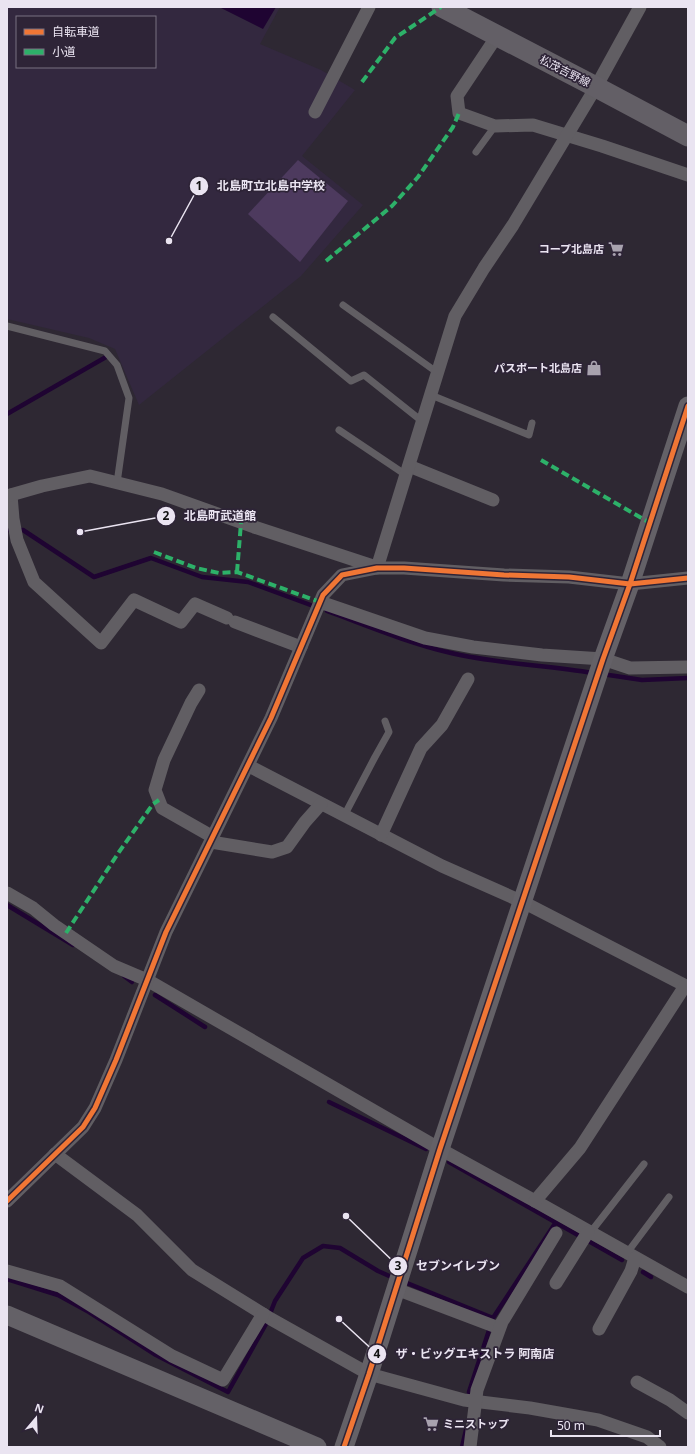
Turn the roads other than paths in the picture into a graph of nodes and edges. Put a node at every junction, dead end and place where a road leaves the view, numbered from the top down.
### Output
1 (369, 7) edge
2 (442, 7) edge
3 (640, 7) edge
4 (497, 36) junction
5 (596, 87) junction
6 (315, 112) dead end
7 (495, 126) junction
8 (566, 136) junction
9 (688, 136) edge
10 (476, 152) dead end
11 (688, 175) edge
12 (343, 305) dead end
13 (273, 317) dead end
14 (7, 326) edge
15 (438, 373) junction
16 (431, 395) junction
17 (688, 406) edge
18 (423, 422) junction
19 (532, 423) dead end
20 (339, 430) dead end
21 (407, 471) junction
22 (117, 483) junction
23 (9, 496) edge
24 (493, 500) dead end
25 (377, 568) junction
26 (688, 578) edge
27 (630, 584) junction
28 (320, 602) junction
29 (301, 647) junction
30 (688, 667) edge
31 (600, 669) junction
32 (468, 679) dead end
33 (199, 690) dead end
34 (385, 721) dead end
35 (249, 766) junction
36 (321, 804) junction
37 (344, 816) junction
38 (381, 835) junction
39 (212, 839) junction
40 (7, 893) edge
41 (523, 902) junction
42 (147, 980) junction
43 (687, 987) edge
44 (440, 1150) junction
45 (55, 1154) junction
46 (644, 1164) dead end
47 (669, 1197) dead end
48 (7, 1201) edge
49 (535, 1201) junction
50 (556, 1233) dead end
51 (587, 1235) junction
52 (631, 1256) junction
53 (7, 1271) edge
54 (398, 1283) junction
55 (556, 1283) dead end
56 (688, 1287) edge
57 (7, 1315) edge
58 (266, 1316) junction
59 (499, 1328) junction
60 (599, 1329) dead end
61 (369, 1374) junction
62 (637, 1382) dead end
63 (476, 1402) junction
64 (688, 1413) edge
65 (317, 1447) edge
66 (344, 1447) edge
67 (470, 1447) edge
68 (660, 1447) edge

1 - 6 street
2 - 4 main road, 松茂吉野線
3 - 5 street
4 - 5 main road, 松茂吉野線
4 - 7 street
5 - 8 street
5 - 9 main road, 松茂吉野線
7 - 8 street
7 - 10 lane
8 - 11 street
8 - 15 street
12 - 15 lane
13 - 18 lane
14 - 22 lane
15 - 16 street
16 - 18 street
16 - 19 lane
17 - 27 street
18 - 21 street
20 - 21 lane
21 - 24 street
21 - 25 street
22 - 23 street
22 - 25 street
23 - 29 street
25 - 27 street
25 - 28 street
26 - 27 street
27 - 31 street
28 - 29 street
28 - 31 street
29 - 35 street
30 - 31 street
31 - 41 street
32 - 38 street
33 - 39 street
34 - 37 lane
35 - 36 street
35 - 39 street
36 - 37 street
36 - 39 street
37 - 38 street
38 - 41 street
39 - 42 street
40 - 42 street
41 - 43 street
41 - 44 street
42 - 44 street
42 - 45 street
43 - 49 street
44 - 49 street
44 - 54 street
45 - 48 street
45 - 58 street
46 - 51 lane
47 - 52 lane
49 - 51 street
50 - 59 street
51 - 52 street
51 - 55 street
52 - 56 street
52 - 60 street
53 - 58 street
54 - 59 street
54 - 61 street
57 - 65 street
58 - 61 street
59 - 63 street
61 - 63 street
61 - 66 street
62 - 64 street
63 - 67 street
63 - 68 street

